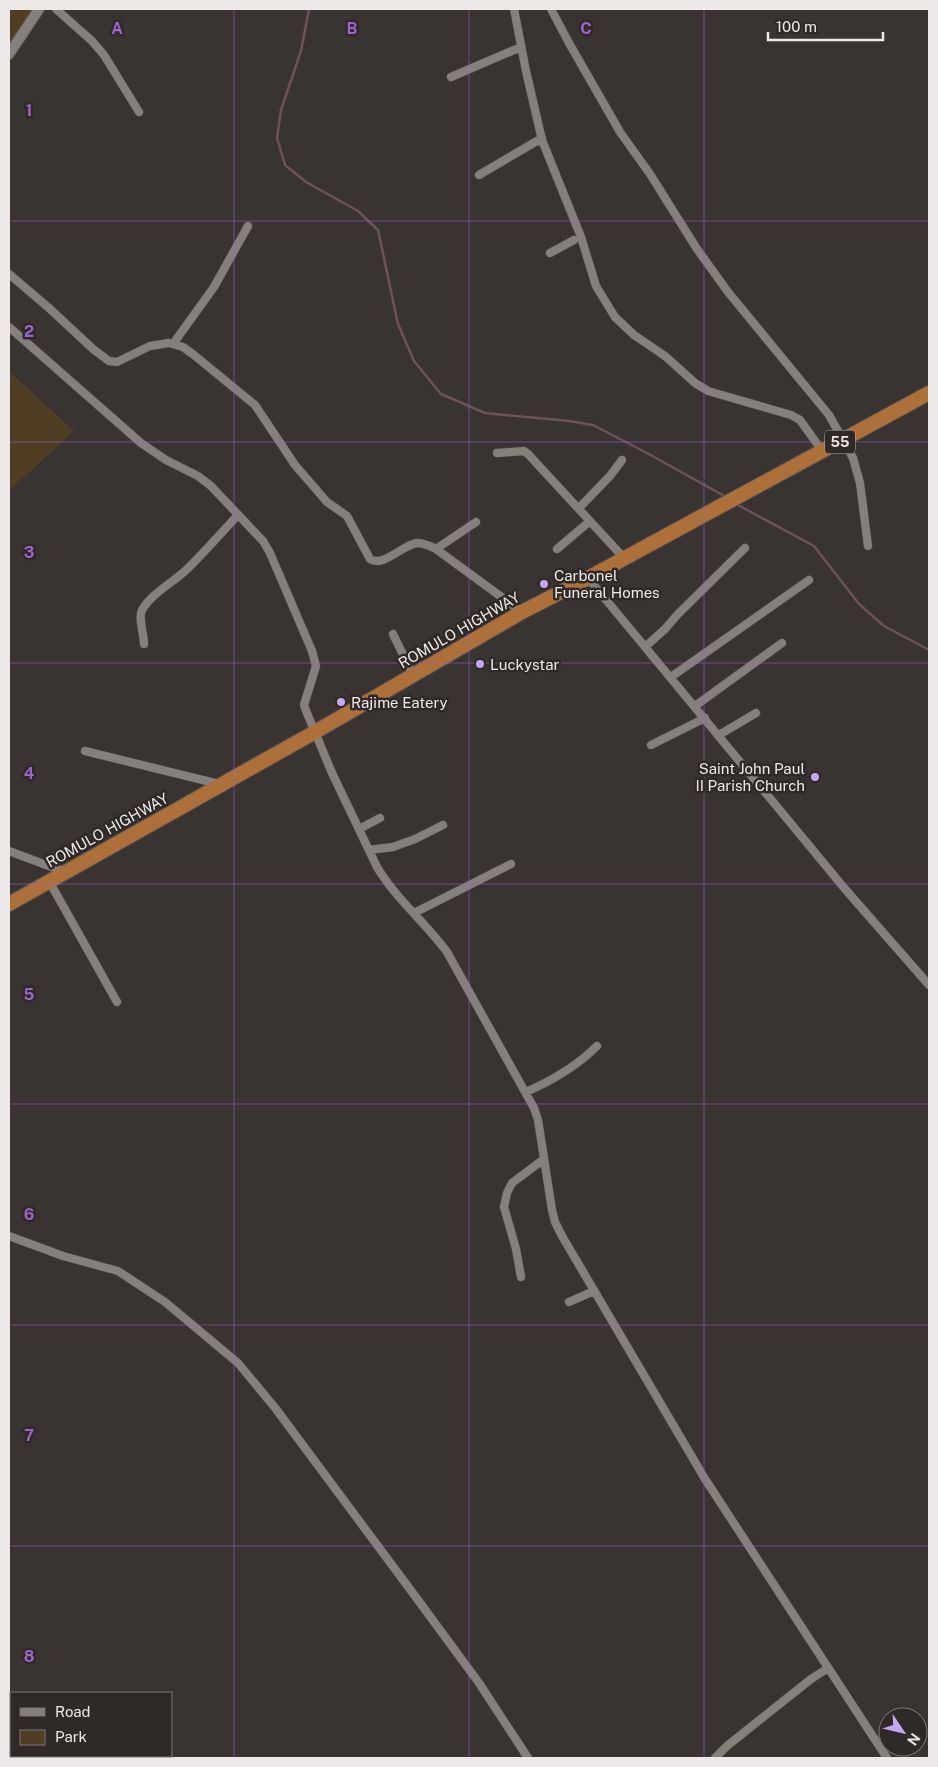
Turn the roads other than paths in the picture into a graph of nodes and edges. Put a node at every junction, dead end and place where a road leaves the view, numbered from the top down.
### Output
1 (39, 9) edge
2 (56, 9) edge
3 (514, 9) edge
4 (551, 9) edge
5 (522, 47) junction
6 (9, 54) edge
7 (451, 77) dead end
8 (138, 112) dead end
9 (542, 138) junction
10 (480, 176) dead end
11 (248, 226) dead end
12 (578, 238) junction
13 (550, 253) dead end
14 (9, 274) edge
15 (9, 326) edge
16 (173, 344) junction
17 (929, 393) edge
18 (844, 440) junction
19 (823, 452) junction
20 (497, 453) dead end
21 (622, 460) dead end
22 (579, 508) junction
23 (238, 515) junction
24 (590, 521) junction
25 (476, 522) dead end
26 (868, 546) dead end
27 (745, 548) dead end
28 (436, 549) junction
29 (557, 549) dead end
30 (624, 558) junction
31 (588, 578) junction
32 (810, 580) dead end
33 (522, 612) junction
34 (393, 634) dead end
35 (782, 643) dead end
36 (144, 644) dead end
37 (645, 647) junction
38 (413, 675) junction
39 (671, 677) junction
40 (695, 706) junction
41 (756, 713) dead end
42 (705, 718) junction
43 (315, 732) junction
44 (719, 735) junction
45 (651, 745) dead end
46 (85, 751) dead end
47 (221, 785) junction
48 (380, 818) dead end
49 (444, 825) dead end
50 (359, 829) junction
51 (369, 850) junction
52 (9, 851) edge
53 (511, 864) dead end
54 (65, 872) junction
55 (49, 881) junction
56 (9, 904) edge
57 (414, 913) junction
58 (929, 985) edge
59 (117, 1002) dead end
60 (597, 1046) dead end
61 (526, 1092) junction
62 (544, 1159) junction
63 (9, 1236) edge
64 (521, 1277) dead end
65 (594, 1290) junction
66 (569, 1302) dead end
67 (828, 1668) junction
68 (528, 1758) edge
69 (715, 1758) edge
70 (887, 1758) edge

1 - 6 street
2 - 8 street
3 - 5 street
4 - 18 street
5 - 7 street
5 - 9 street
9 - 10 street
9 - 12 street
11 - 16 street
12 - 13 street
12 - 19 street
14 - 16 street
15 - 23 street
16 - 28 street
17 - 18 highway, ROMULO HIGHWAY / 55
18 - 19 highway, ROMULO HIGHWAY / 55
18 - 26 street
19 - 30 highway, ROMULO HIGHWAY / 55
20 - 22 street
21 - 22 street
22 - 24 street
23 - 36 street
23 - 43 street
24 - 29 street
24 - 30 street
25 - 28 street
27 - 37 street
28 - 33 street
30 - 31 highway, ROMULO HIGHWAY / 55
31 - 33 highway, ROMULO HIGHWAY / 55
31 - 37 street
32 - 39 street
33 - 38 highway, ROMULO HIGHWAY / 55
34 - 38 street
35 - 40 street
37 - 39 street
38 - 43 highway, ROMULO HIGHWAY / 55
39 - 40 street
40 - 42 street
41 - 44 street
42 - 44 street
42 - 45 street
43 - 47 highway, ROMULO HIGHWAY / 55
43 - 50 street
44 - 58 street
46 - 47 street
47 - 54 highway, ROMULO HIGHWAY / 55
48 - 50 street
49 - 51 street
50 - 51 street
51 - 57 street
52 - 54 street
53 - 57 street
54 - 55 highway, ROMULO HIGHWAY / 55
55 - 56 highway, ROMULO HIGHWAY / 55
55 - 59 street
57 - 61 street
60 - 61 street
61 - 62 street
62 - 64 street
62 - 65 street
63 - 68 street
65 - 66 street
65 - 67 street
67 - 69 street
67 - 70 street

